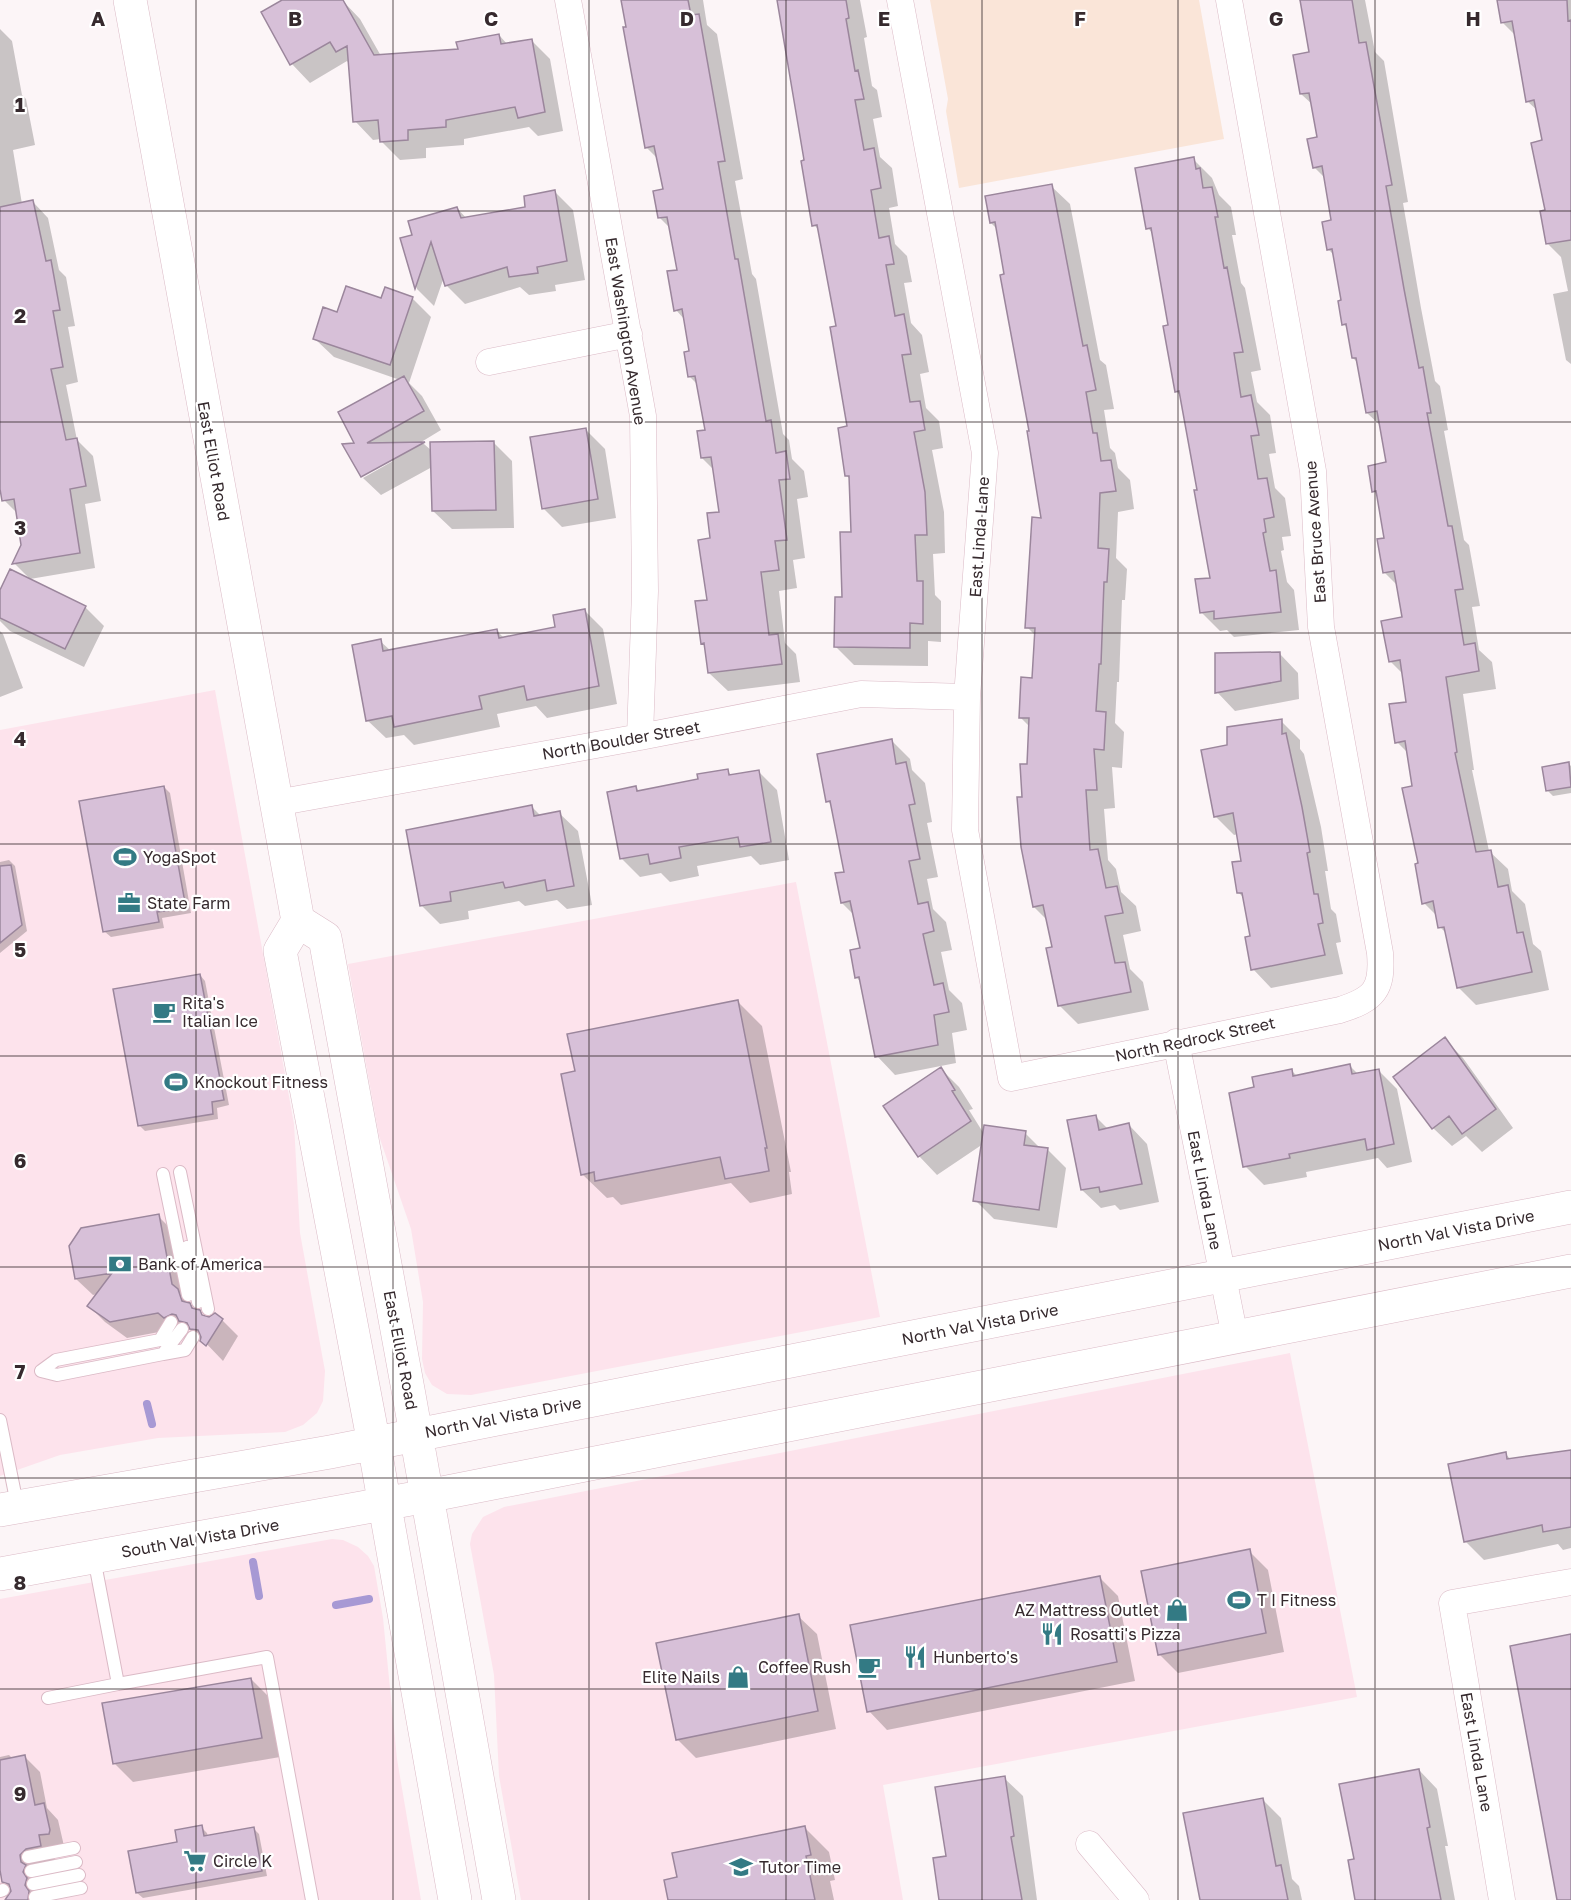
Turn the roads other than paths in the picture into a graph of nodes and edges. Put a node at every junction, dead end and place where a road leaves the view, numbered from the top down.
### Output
1 (130, 0) edge
2 (568, 0) edge
3 (900, 0) edge
4 (1229, 0) edge
5 (629, 334) junction
6 (489, 362) dead end
7 (967, 697) junction
8 (640, 737) junction
9 (276, 803) junction
10 (298, 921) junction
11 (1375, 992) joint
12 (1176, 1042) junction
13 (1011, 1078) joint
14 (308, 1099) junction
15 (172, 1173) joint
16 (373, 1202) junction
17 (1571, 1207) edge
18 (1571, 1271) edge
19 (1222, 1276) junction
20 (193, 1337) dead end
21 (1235, 1337) junction
22 (163, 1354) junction
23 (0, 1420) edge
24 (393, 1440) junction
25 (404, 1500) junction
26 (9, 1509) edge
27 (94, 1557) junction
28 (0, 1574) edge
29 (1571, 1582) edge
30 (118, 1684) junction
31 (48, 1698) dead end
32 (1089, 1844) dead end
33 (74, 1848) dead end
34 (28, 1857) dead end
35 (76, 1862) dead end
36 (31, 1871) dead end
37 (80, 1882) dead end
38 (34, 1890) dead end
39 (312, 1900) edge
40 (455, 1900) edge
41 (499, 1900) edge
42 (1136, 1900) edge
43 (1502, 1900) edge

1 - 9 main road, East Elliot Road
2 - 5 street, East Washington Avenue
3 - 7 street, East Linda Lane
4 - 11 street, East Bruce Avenue
5 - 6 street
5 - 8 street, East Washington Avenue
7 - 8 street, North Boulder Street
7 - 13 street, East Linda Lane
8 - 9 street, North Boulder Street
9 - 10 main road, East Elliot Road
10 - 14 main road, East Elliot Road
10 - 16 main road, East Elliot Road
11 - 12 street, North Redrock Street
12 - 13 street, North Redrock Street
12 - 19 street, East Linda Lane
14 - 16 main road
14 - 24 main road, East Elliot Road
15 - 15 lane
16 - 24 main road, East Elliot Road
17 - 19 main road, North Val Vista Drive
18 - 21 main road
19 - 21 street, East Linda Lane
19 - 24 main road, North Val Vista Drive
20 - 22 lane
21 - 25 main road
22 - 22 lane
23 - 26 lane
24 - 25 main road, East Elliot Road
24 - 25 main road, East Elliot Road
24 - 26 main road
25 - 27 main road, South Val Vista Drive
25 - 40 main road, East Elliot Road
25 - 41 main road, East Elliot Road
27 - 28 main road, South Val Vista Drive
27 - 30 lane
29 - 43 street, East Linda Lane
30 - 31 lane
30 - 39 lane
32 - 42 street
33 - 34 lane
35 - 36 lane
37 - 38 lane

